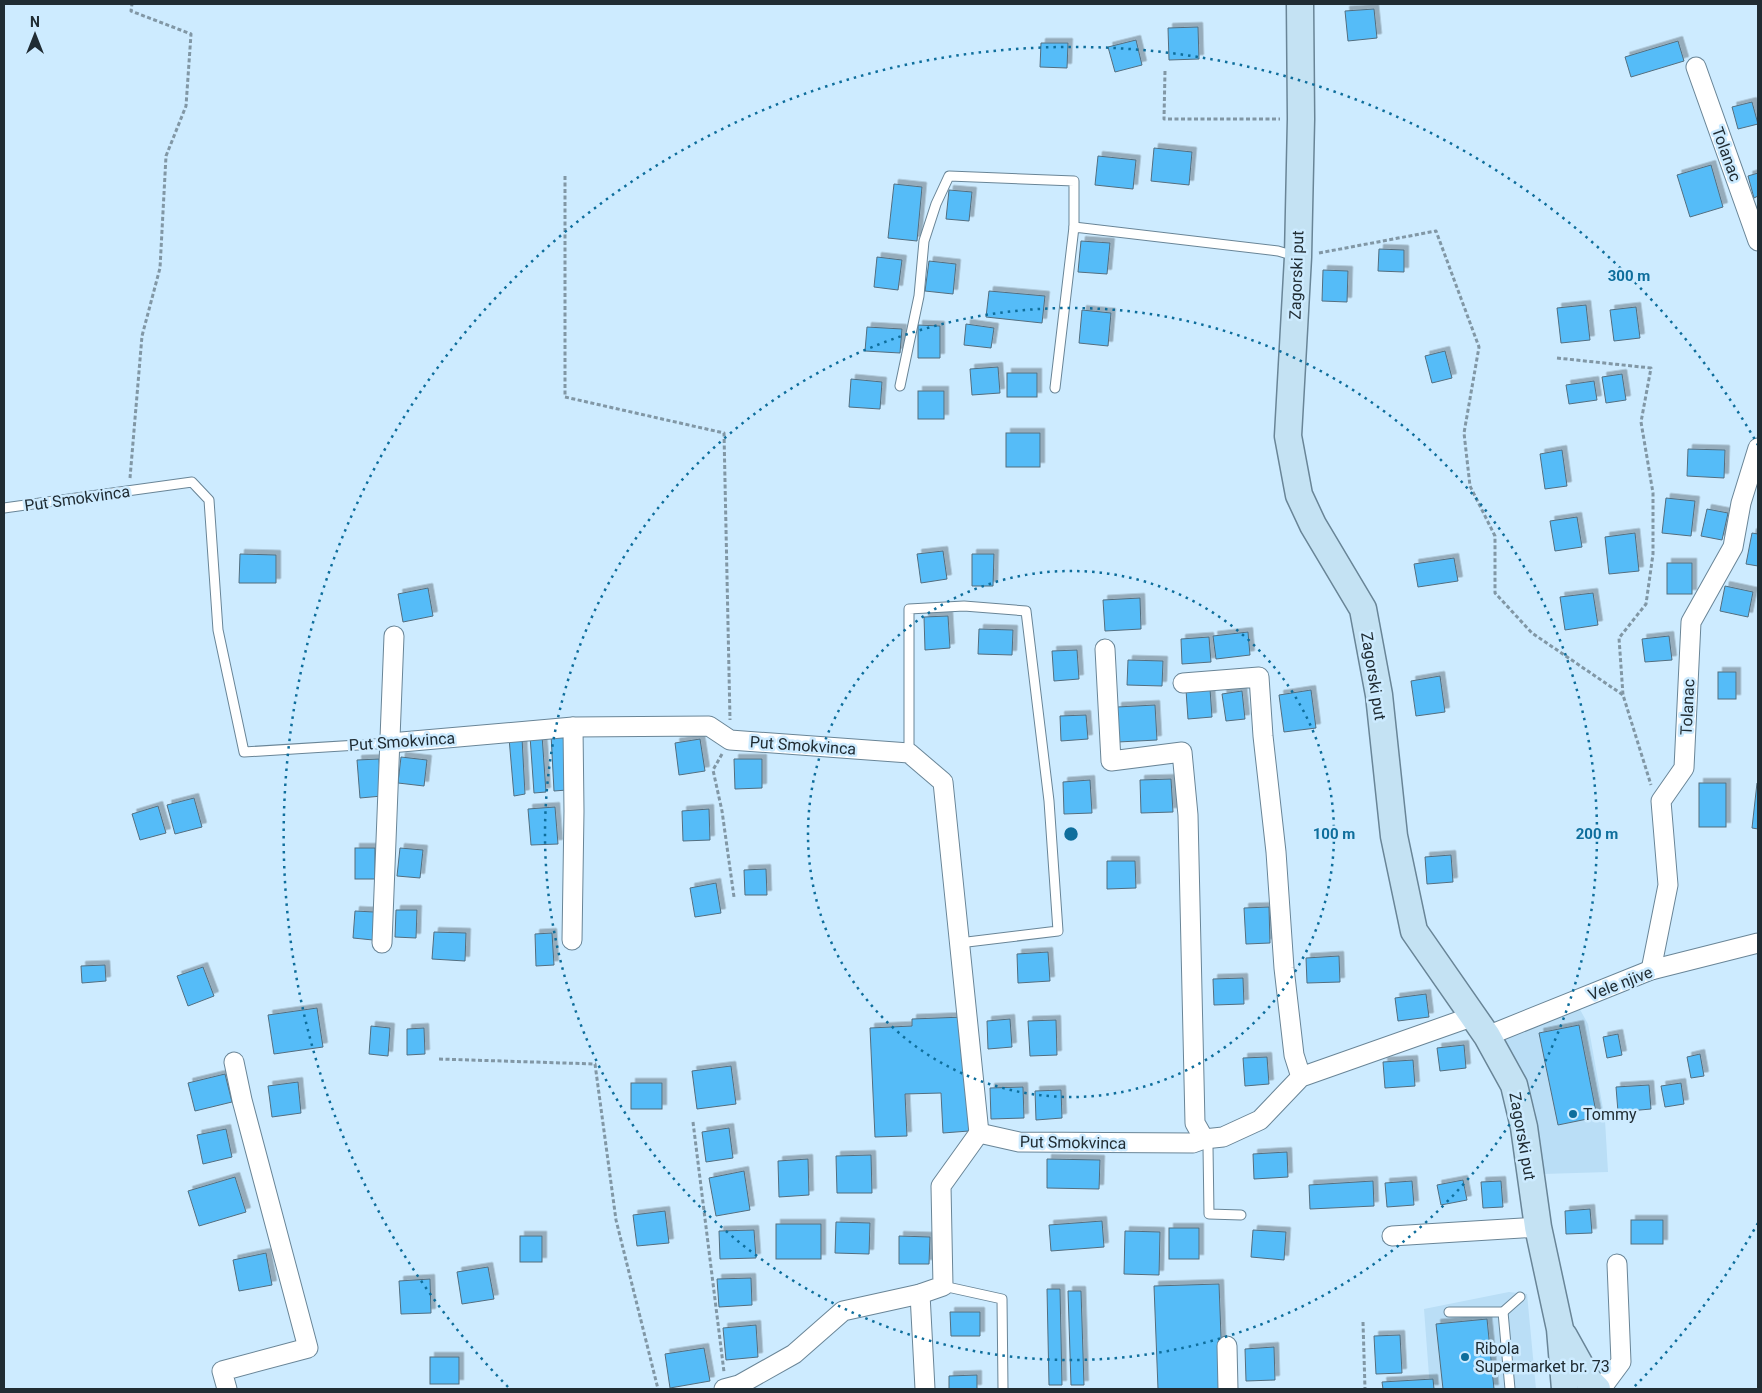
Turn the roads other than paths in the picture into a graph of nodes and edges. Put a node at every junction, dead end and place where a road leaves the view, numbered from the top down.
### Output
1 (1300, 4) edge
2 (1696, 67) dead end
3 (1074, 227) junction
4 (1758, 241) edge
5 (1298, 257) junction
6 (900, 386) dead end
7 (1055, 388) dead end
8 (1758, 448) edge
9 (4, 508) edge
10 (394, 636) dead end
11 (1105, 649) dead end
12 (1183, 684) dead end
13 (573, 727) junction
14 (390, 743) junction
15 (909, 753) junction
16 (572, 940) dead end
17 (382, 942) dead end
18 (959, 943) junction
19 (1758, 943) edge
20 (1651, 970) junction
21 (1480, 1026) junction
22 (234, 1062) dead end
23 (1301, 1077) junction
24 (978, 1133) junction
25 (1204, 1139) junction
26 (1241, 1215) dead end
27 (1538, 1227) junction
28 (1392, 1236) dead end
29 (1617, 1264) dead end
30 (944, 1286) junction
31 (920, 1294) junction
32 (1520, 1297) dead end
33 (1449, 1312) dead end
34 (1503, 1312) junction
35 (1227, 1346) dead end
36 (1003, 1388) edge
37 (1587, 1388) edge
38 (227, 1389) edge
39 (726, 1389) edge
40 (925, 1389) edge
41 (1228, 1389) edge
42 (1510, 1389) edge

1 - 5 main road, Zagorski put
2 - 4 street, Tolanac
3 - 5 lane
3 - 6 lane
3 - 7 lane
5 - 21 main road, Zagorski put
8 - 20 street, Tolanac
9 - 14 lane, Put Smokvinca
10 - 14 street
11 - 25 street
12 - 23 street
13 - 14 street, Put Smokvinca
13 - 15 street, Put Smokvinca
13 - 16 street
14 - 17 street
15 - 18 street
15 - 18 lane
18 - 24 street
19 - 20 street, Vele njive
20 - 21 street, Vele njive
21 - 23 street, Put Smokvinca
21 - 27 main road, Zagorski put
22 - 38 street
23 - 25 street, Put Smokvinca
24 - 25 street, Put Smokvinca
24 - 30 street
25 - 26 lane
27 - 28 street
27 - 37 main road, Zagorski put
29 - 37 street
30 - 31 street
30 - 36 lane
31 - 39 street
31 - 40 street
32 - 34 lane
33 - 34 lane
34 - 42 lane
35 - 41 street

